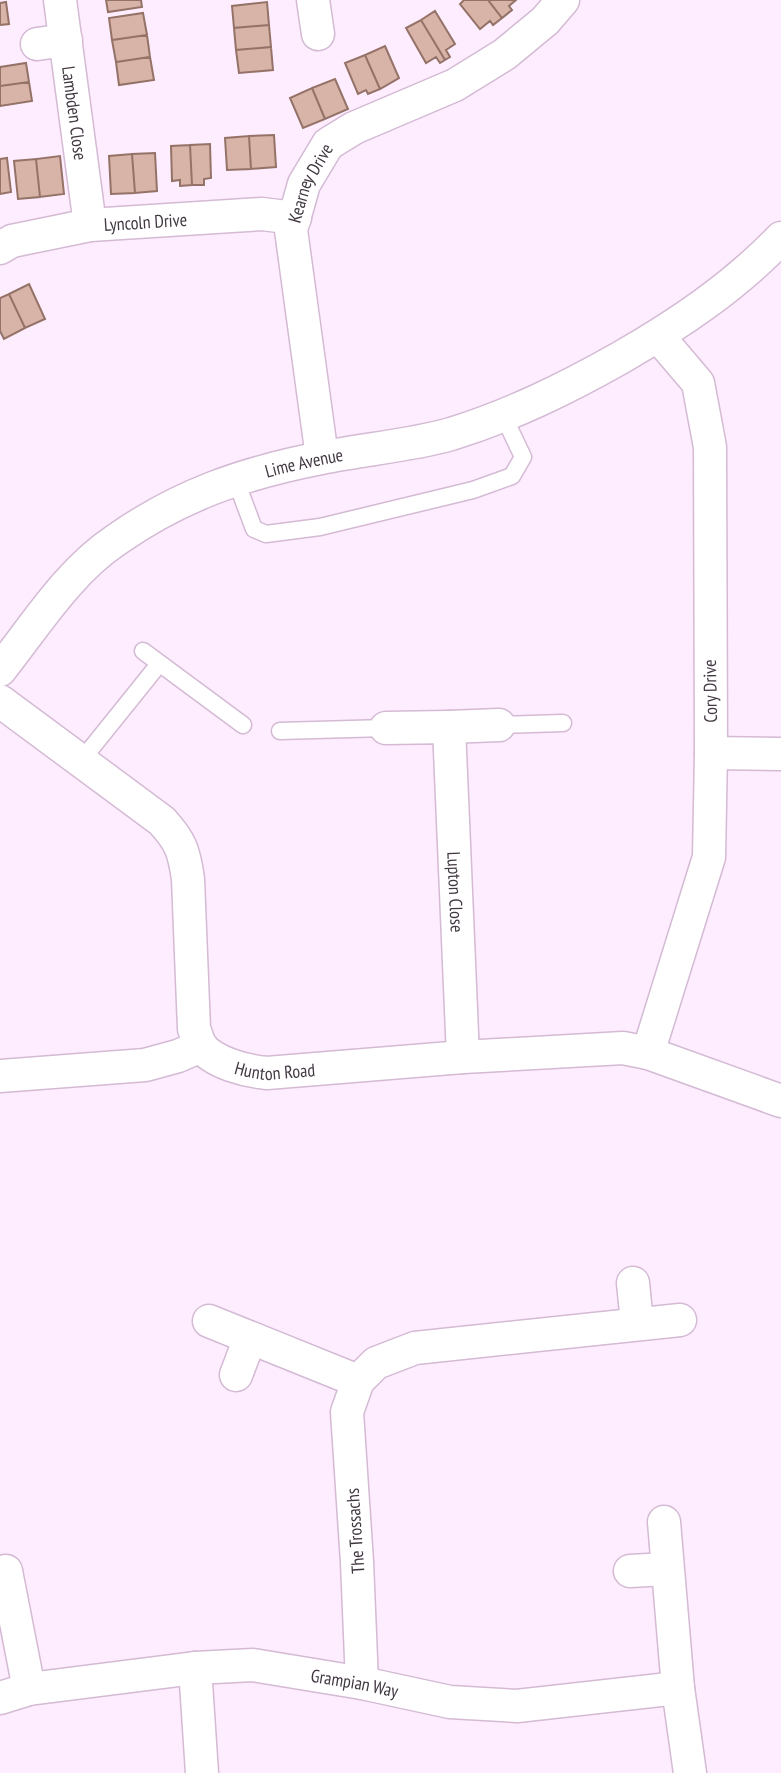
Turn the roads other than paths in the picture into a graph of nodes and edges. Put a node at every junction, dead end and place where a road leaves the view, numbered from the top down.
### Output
1 (60, 0) edge
2 (313, 0) edge
3 (562, 0) edge
4 (318, 34) dead end
5 (295, 218) junction
6 (90, 225) junction
7 (781, 238) edge
8 (0, 248) edge
9 (658, 335) junction
10 (503, 415) junction
11 (322, 457) junction
12 (235, 478) junction
13 (143, 652) dead end
14 (159, 664) junction
15 (0, 670) edge
16 (0, 701) edge
17 (563, 723) dead end
18 (243, 725) dead end
19 (499, 725) joint
20 (449, 727) junction
21 (386, 728) joint
22 (280, 731) dead end
23 (711, 753) junction
24 (781, 754) edge
25 (81, 761) junction
26 (201, 1046) junction
27 (648, 1052) junction
28 (463, 1057) junction
29 (0, 1076) edge
30 (781, 1101) edge
31 (633, 1283) dead end
32 (680, 1320) dead end
33 (209, 1321) dead end
34 (637, 1323) junction
35 (250, 1338) junction
36 (236, 1375) dead end
37 (358, 1381) junction
38 (664, 1522) dead end
39 (667, 1569) junction
40 (6, 1571) dead end
41 (630, 1571) dead end
42 (195, 1668) junction
43 (362, 1683) junction
44 (678, 1688) junction
45 (15, 1694) edge
46 (202, 1773) edge
47 (690, 1773) edge

1 - 6 street, Lambden Close
2 - 4 street
3 - 5 street, Kearney Drive
5 - 6 street, Lyncoln Drive
5 - 11 street, Kearney Drive
6 - 8 street, Lyncoln Drive
7 - 9 street, Lime Avenue
9 - 10 street, Lime Avenue
9 - 23 street, Cory Drive
10 - 11 street, Lime Avenue
10 - 12 lane
11 - 12 street, Lime Avenue
12 - 15 street, Lime Avenue
13 - 14 lane
14 - 18 lane
14 - 25 lane
16 - 25 street
17 - 19 lane
19 - 20 street
20 - 21 street
20 - 28 street, Lupton Close
21 - 22 lane
23 - 24 street
23 - 27 street, Cory Drive
25 - 26 street
26 - 28 street, Hunton Road
26 - 29 street
27 - 28 street, Hunton Road
27 - 30 street, Hunton Road
31 - 34 street
32 - 34 street
33 - 35 street
34 - 37 street
35 - 36 street
35 - 37 street
37 - 43 street, The Trossachs
38 - 39 street
39 - 41 street
39 - 44 street
40 - 45 street, Grampian Way
42 - 43 street, Grampian Way
42 - 45 street, Grampian Way
42 - 46 street
43 - 44 street, Grampian Way
44 - 47 street

